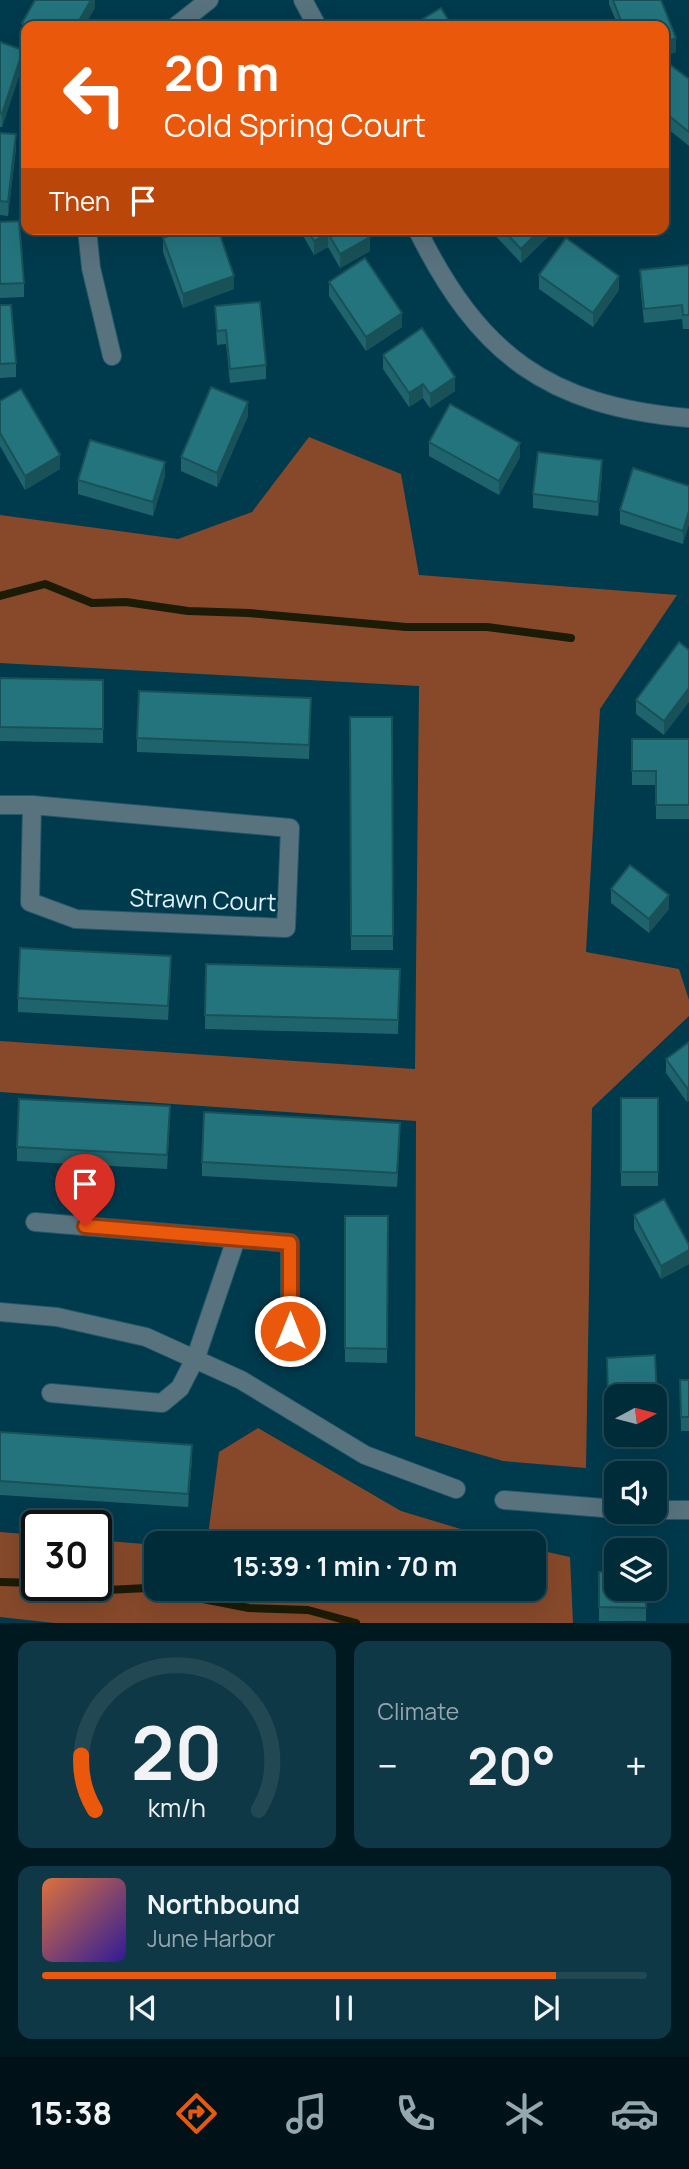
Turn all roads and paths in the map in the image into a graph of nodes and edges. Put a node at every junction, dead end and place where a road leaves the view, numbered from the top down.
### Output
1 (209, 0) edge
2 (303, 0) edge
3 (182, 21) edge
4 (314, 21) edge
5 (88, 235) edge
6 (420, 235) edge
7 (112, 356) dead end
8 (689, 418) edge
9 (0, 805) edge
10 (33, 805) junction
11 (35, 1222) dead end
12 (236, 1239) junction
13 (0, 1312) edge
14 (290, 1331) dead end
15 (196, 1357) junction
16 (51, 1393) dead end
17 (456, 1489) dead end
18 (504, 1500) dead end
19 (604, 1507) edge
20 (667, 1510) edge
21 (689, 1510) edge

1 - 3 street
2 - 4 street
5 - 7 street
6 - 8 street
9 - 10 street, Strawn Court
10 - 10 street, Strawn Court
11 - 12 street
12 - 14 street
12 - 15 street
13 - 15 street
15 - 16 street
15 - 17 street
18 - 19 street
20 - 21 street

